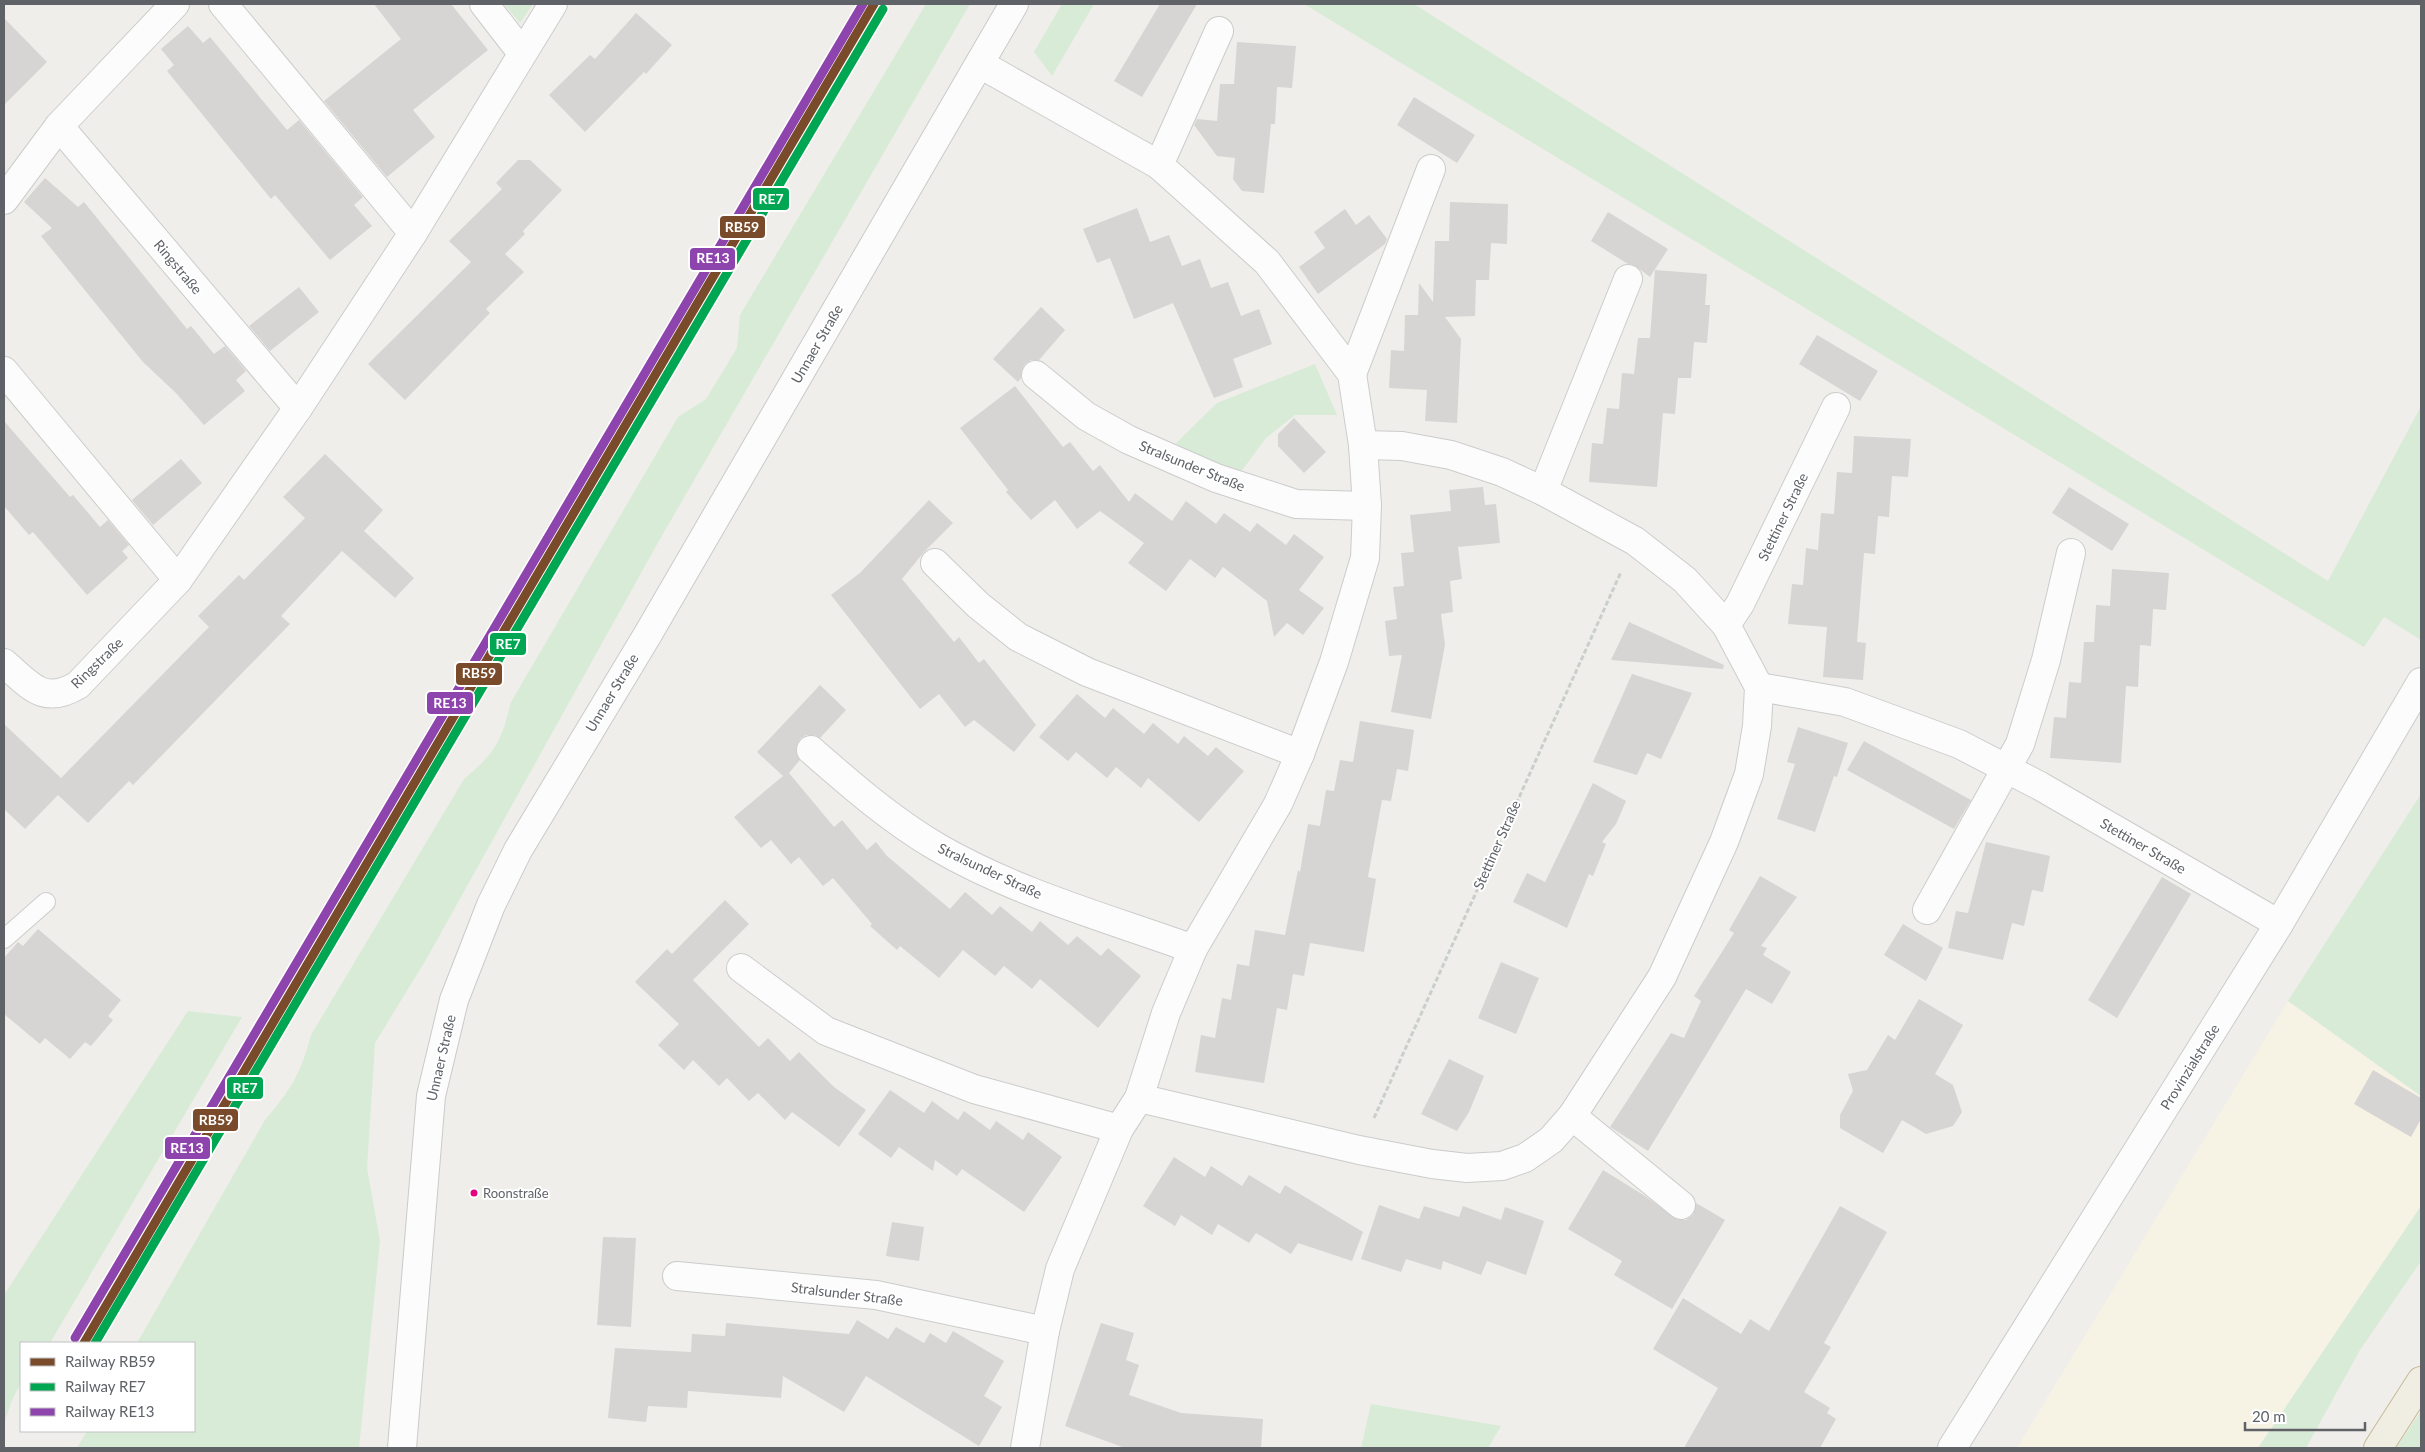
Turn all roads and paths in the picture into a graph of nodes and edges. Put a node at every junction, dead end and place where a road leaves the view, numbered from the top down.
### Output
1 (175, 4) edge
2 (223, 4) edge
3 (484, 4) edge
4 (553, 4) edge
5 (1014, 4) edge
6 (1218, 31) dead end
7 (522, 53) junction
8 (980, 64) junction
9 (59, 126) junction
10 (1159, 165) junction
11 (1431, 169) dead end
12 (4, 200) edge
13 (413, 233) junction
14 (1628, 279) dead end
15 (4, 370) edge
16 (1352, 374) junction
17 (1036, 375) dead end
18 (1836, 407) dead end
19 (298, 408) junction
20 (1363, 445) junction
21 (1543, 491) junction
22 (1367, 506) junction
23 (1635, 540) junction
24 (2071, 553) dead end
25 (935, 563) dead end
26 (178, 580) junction
27 (1726, 625) junction
28 (4, 663) edge
29 (2421, 682) edge
30 (1759, 687) junction
31 (811, 750) dead end
32 (1300, 754) junction
33 (2008, 768) junction
34 (46, 902) dead end
35 (1927, 910) dead end
36 (2279, 924) junction
37 (4, 939) edge
38 (1193, 949) junction
39 (741, 968) dead end
40 (1139, 1098) junction
41 (1572, 1116) junction
42 (1119, 1129) junction
43 (1359, 1150) junction
44 (1681, 1205) dead end
45 (677, 1276) dead end
46 (1045, 1331) junction
47 (2421, 1381) edge
48 (402, 1448) edge
49 (1025, 1448) edge
50 (1952, 1448) edge
51 (2378, 1448) edge

1 - 9 street
2 - 13 street
3 - 7 street
4 - 7 street, Ringstraße
5 - 8 street, Unnaer Straße
6 - 10 street
7 - 13 street, Ringstraße
8 - 10 street
8 - 48 street, Unnaer Straße
9 - 12 street
9 - 19 street, Ringstraße
10 - 16 street
11 - 16 street
13 - 19 street, Ringstraße
14 - 21 street
15 - 26 street
16 - 20 street
17 - 22 street, Stralsunder Straße
18 - 27 street, Stettiner Straße
19 - 26 street, Ringstraße
20 - 21 street
20 - 22 street
21 - 23 street
22 - 32 street
23 - 27 street
23 - 43 path, Stettiner Straße
24 - 33 street
25 - 32 street
26 - 28 street, Ringstraße
27 - 30 street
29 - 36 street, Provinzialstraße
30 - 33 street, Stettiner Straße
30 - 41 street
31 - 38 street, Stralsunder Straße
32 - 38 street
33 - 35 street
33 - 36 street, Stettiner Straße
34 - 37 lane
36 - 50 street, Provinzialstraße
38 - 40 street
39 - 42 street
40 - 42 street
40 - 43 street
41 - 43 street
41 - 44 street
42 - 46 street
45 - 46 street, Stralsunder Straße
46 - 49 street
47 - 51 highway

